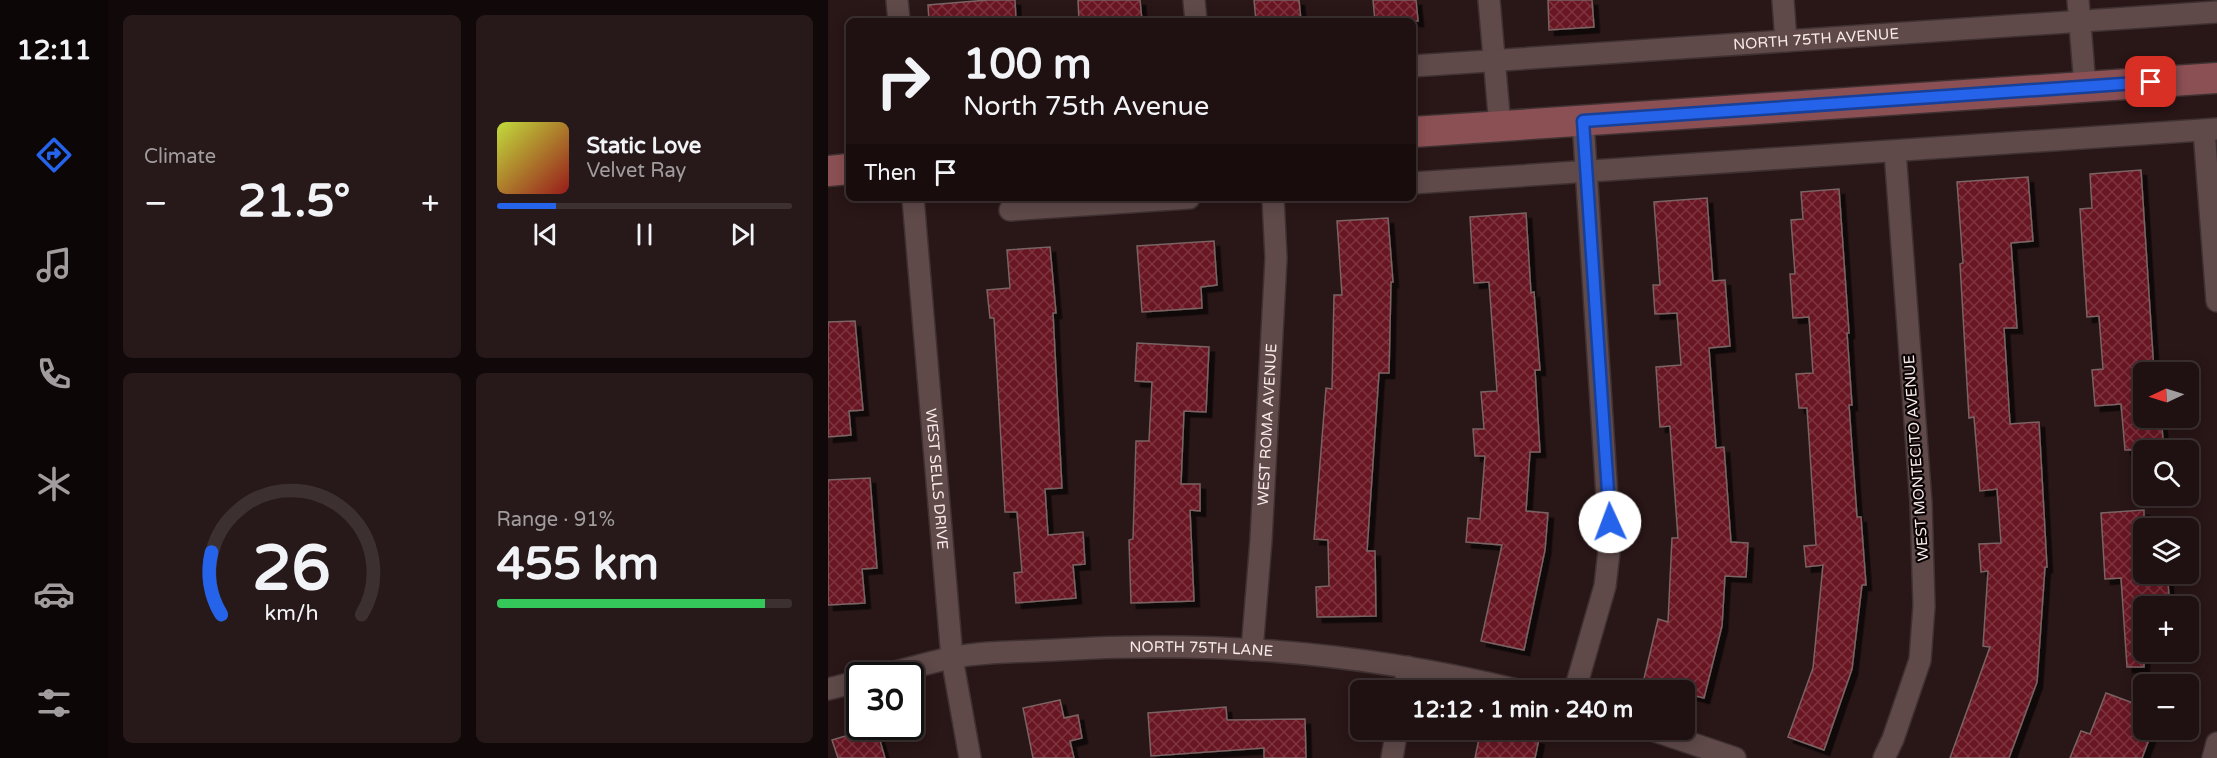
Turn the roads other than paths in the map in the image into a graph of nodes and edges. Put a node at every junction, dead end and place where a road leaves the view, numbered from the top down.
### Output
1 (897, 0) edge
2 (1194, 0) edge
3 (1490, 0) edge
4 (1783, 0) edge
5 (2078, 0) edge
6 (2217, 12) edge
7 (899, 18) edge
8 (1196, 18) edge
9 (2080, 21) junction
10 (1786, 41) junction
11 (1495, 61) junction
12 (1416, 66) edge
13 (2217, 78) edge
14 (2085, 87) junction
15 (1583, 121) junction
16 (1500, 126) junction
17 (2210, 130) edge
18 (1416, 132) edge
19 (1895, 151) junction
20 (846, 169) edge
21 (828, 171) edge
22 (1587, 172) junction
23 (1416, 183) edge
24 (913, 201) edge
25 (1144, 201) edge
26 (1274, 201) edge
27 (1010, 210) dead end
28 (2217, 301) edge
29 (1252, 650) junction
30 (952, 658) junction
31 (924, 665) edge
32 (1408, 667) junction
33 (1406, 680) edge
34 (1470, 680) edge
35 (1578, 680) edge
36 (846, 684) edge
37 (828, 689) edge
38 (1395, 740) edge
39 (1680, 740) edge
40 (2217, 743) edge
41 (1727, 757) edge
42 (970, 758) edge
43 (1392, 758) edge
44 (1884, 758) edge
45 (2214, 758) edge

1 - 7 street
2 - 8 street
3 - 11 street
4 - 10 street
5 - 9 street
6 - 9 street, NORTH 75TH AVENUE
9 - 10 street, NORTH 75TH AVENUE
9 - 14 street
10 - 11 street, NORTH 75TH AVENUE
11 - 12 street, NORTH 75TH AVENUE
11 - 16 street
13 - 14 main road
14 - 15 main road
15 - 16 main road
15 - 22 street
16 - 18 main road
17 - 19 street
17 - 28 street
19 - 22 street
19 - 44 street, WEST MONTECITO AVENUE
20 - 21 main road
22 - 23 street
22 - 35 street
24 - 30 street, WEST SELLS DRIVE
25 - 27 street
26 - 29 street, WEST ROMA AVENUE
29 - 30 street, NORTH 75TH LANE
29 - 32 street, NORTH 75TH LANE
30 - 31 street, NORTH 75TH LANE
30 - 42 street, WEST SELLS DRIVE
32 - 33 street
32 - 34 street, NORTH 75TH LANE
36 - 37 street
38 - 43 street
39 - 41 street
40 - 45 street

